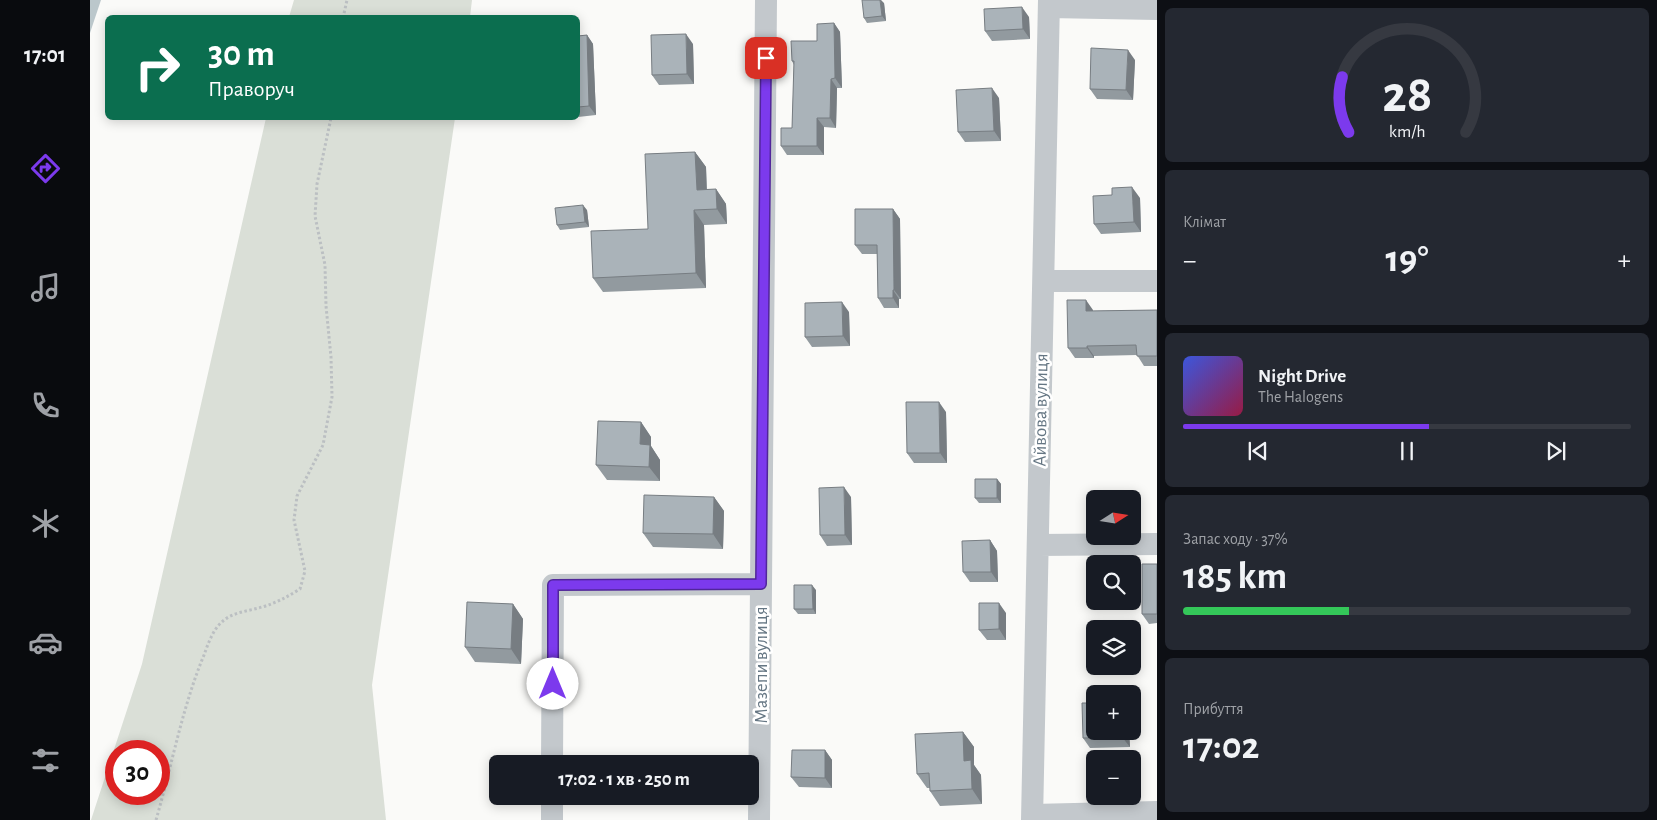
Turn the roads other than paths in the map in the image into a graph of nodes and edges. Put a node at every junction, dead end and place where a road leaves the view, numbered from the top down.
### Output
1 (766, 0) edge
2 (1049, 3) edge
3 (1157, 9) edge
4 (1157, 281) edge
5 (1044, 282) junction
6 (1157, 544) edge
7 (1038, 545) junction
8 (761, 584) junction
9 (552, 755) edge
10 (552, 805) edge
11 (1157, 812) edge
12 (1032, 818) edge
13 (552, 820) edge
14 (759, 820) edge

1 - 8 street, Мазепи вулиця
2 - 3 street
2 - 5 street, Айвова вулиця
4 - 5 street
5 - 7 street, Айвова вулиця
6 - 7 street
7 - 12 street, Айвова вулиця
8 - 9 street
8 - 14 street, Мазепи вулиця
10 - 13 street
11 - 12 street

